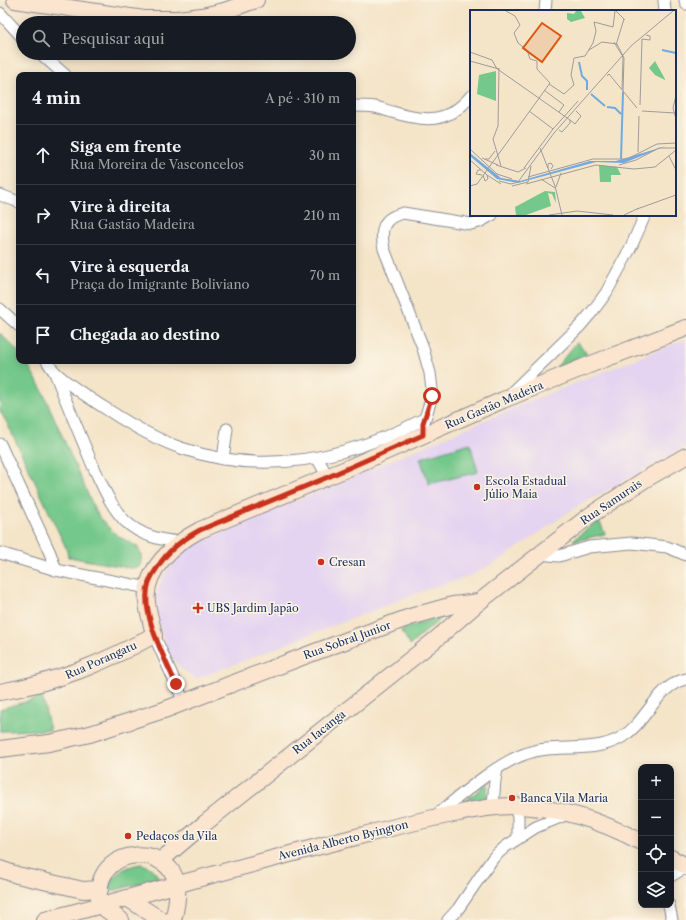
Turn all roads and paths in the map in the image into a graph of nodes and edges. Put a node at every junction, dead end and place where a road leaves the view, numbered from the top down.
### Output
1 (15, 0) edge
2 (256, 0) edge
3 (546, 0) edge
4 (664, 0) edge
5 (684, 0) edge
6 (686, 4) edge
7 (545, 10) edge
8 (665, 10) edge
9 (0, 13) edge
10 (124, 16) edge
11 (202, 16) edge
12 (16, 30) edge
13 (48, 60) edge
14 (62, 72) edge
15 (470, 97) edge
16 (356, 106) edge
17 (0, 195) edge
18 (16, 201) edge
19 (490, 216) edge
20 (645, 216) edge
21 (0, 309) edge
22 (16, 323) edge
23 (686, 328) edge
24 (546, 358) junction
25 (49, 364) edge
26 (55, 373) junction
27 (544, 384) junction
28 (503, 400) junction
29 (424, 419) junction
30 (227, 428) dead end
31 (423, 435) junction
32 (0, 444) edge
33 (335, 454) junction
34 (686, 456) edge
35 (317, 458) junction
36 (223, 459) junction
37 (346, 469) junction
38 (328, 477) junction
39 (180, 542) junction
40 (0, 553) edge
41 (540, 554) junction
42 (686, 555) edge
43 (56, 570) junction
44 (148, 588) junction
45 (479, 602) junction
46 (154, 635) junction
47 (686, 679) edge
48 (0, 692) edge
49 (184, 702) junction
50 (0, 749) edge
51 (497, 769) junction
52 (493, 806) junction
53 (515, 806) junction
54 (571, 813) junction
55 (432, 818) junction
56 (518, 838) junction
57 (638, 841) edge
58 (674, 860) edge
59 (160, 861) junction
60 (686, 868) edge
61 (0, 869) edge
62 (674, 874) edge
63 (177, 885) junction
64 (100, 889) junction
65 (83, 890) junction
66 (128, 898) junction
67 (101, 906) junction
68 (670, 908) edge
69 (81, 911) junction
70 (45, 920) edge
71 (121, 920) edge
72 (161, 920) edge
73 (173, 920) edge
74 (448, 920) edge
75 (672, 920) edge

1 - 10 street
2 - 11 street
3 - 7 street
4 - 8 street
5 - 6 street
9 - 12 street
13 - 14 street
15 - 16 street
17 - 18 street
19 - 29 street
20 - 24 street
21 - 22 street
23 - 27 street, Rua Gastão Madeira
24 - 27 street
24 - 28 street
25 - 26 street
26 - 36 street
26 - 39 street
27 - 28 street, Rua Gastão Madeira
28 - 31 street, Rua Gastão Madeira
29 - 31 street
29 - 33 street
30 - 36 street
31 - 37 street, Rua Gastão Madeira
32 - 43 street
33 - 35 street
33 - 37 street
34 - 41 street, Rua Samurais
35 - 36 street
35 - 38 street
37 - 38 street, Rua Gastão Madeira
38 - 39 street, Rua Gastão Madeira
39 - 44 street, Rua Gastão Madeira
40 - 43 street
41 - 42 street
41 - 45 street
43 - 44 street
44 - 46 street
45 - 49 street, Rua Sobral Junior
45 - 59 street, Rua Iacanga
46 - 48 street, Rua Porangatu
46 - 49 street
47 - 51 street
49 - 50 street, Rua Sobral Junior
51 - 52 street
51 - 55 street
52 - 53 street, Avenida Alberto Byington
52 - 55 street, Avenida Alberto Byington
53 - 54 street, Avenida Alberto Byington
53 - 56 street
54 - 56 street
54 - 57 street, Avenida Alberto Byington
55 - 63 street, Avenida Alberto Byington
56 - 74 street
58 - 60 street
59 - 63 street
59 - 64 street
60 - 62 street
61 - 65 street
63 - 66 street, Avenida Alberto Byington
63 - 73 street
64 - 65 street
64 - 67 street
65 - 69 street
66 - 67 street, Avenida Alberto Byington
66 - 72 street
67 - 69 street, Avenida Alberto Byington
67 - 71 street
68 - 75 street
69 - 70 street, Avenida Alberto Byington

